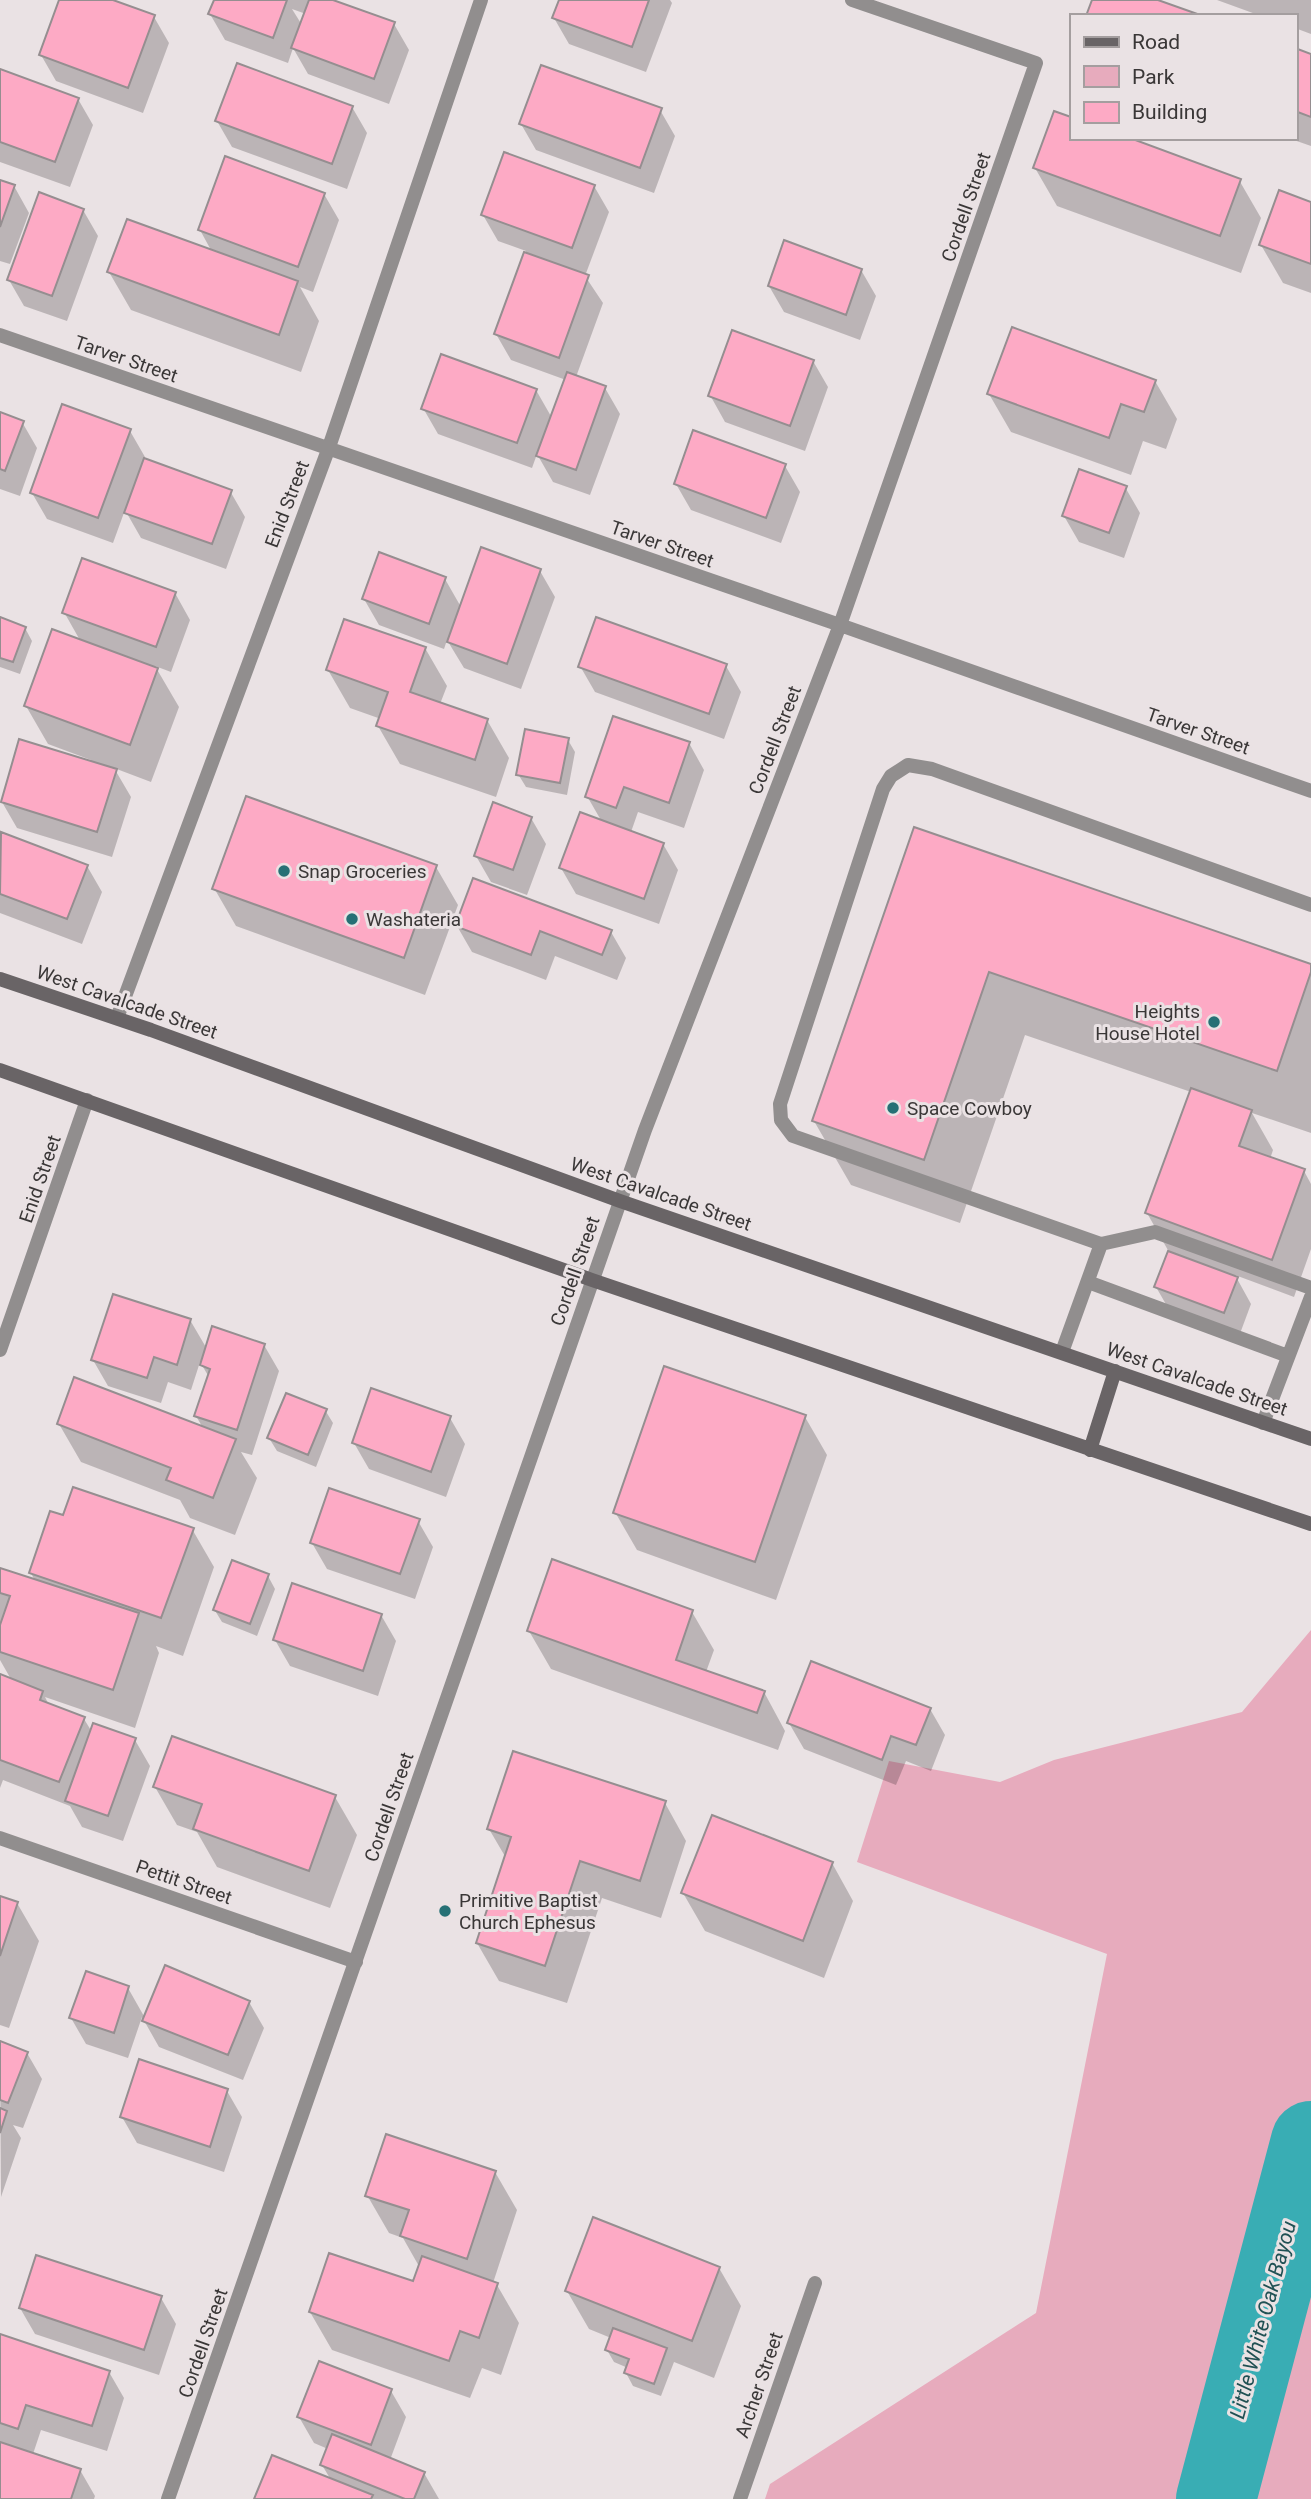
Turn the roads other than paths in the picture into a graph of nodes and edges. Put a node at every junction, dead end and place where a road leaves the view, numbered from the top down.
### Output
1 (481, 0) edge
2 (852, 0) edge
3 (0, 335) edge
4 (328, 450) junction
5 (840, 625) junction
6 (1311, 791) edge
7 (1311, 905) edge
8 (0, 979) edge
9 (117, 1018) junction
10 (0, 1070) edge
11 (87, 1100) junction
12 (620, 1202) junction
13 (1101, 1244) junction
14 (592, 1280) junction
15 (1088, 1282) junction
16 (1311, 1288) edge
17 (1311, 1297) edge
18 (0, 1350) edge
19 (1062, 1352) junction
20 (1288, 1356) junction
21 (1115, 1371) junction
22 (1263, 1423) junction
23 (1311, 1439) edge
24 (1090, 1450) junction
25 (1310, 1524) edge
26 (0, 1838) edge
27 (356, 1962) junction
28 (815, 2283) dead end
29 (169, 2499) edge
30 (740, 2499) edge

1 - 4 street, Enid Street
2 - 5 street, Cordell Street
3 - 4 street, Tarver Street
4 - 5 street, Tarver Street
4 - 9 street, Enid Street
5 - 6 street, Tarver Street
5 - 12 street, Cordell Street
7 - 13 street
8 - 9 main road, West Cavalcade Street
9 - 12 main road, West Cavalcade Street
10 - 11 main road
11 - 14 main road
11 - 18 street, Enid Street
12 - 14 street, Cordell Street
12 - 19 main road, West Cavalcade Street
13 - 15 street
13 - 16 street
14 - 24 main road
14 - 27 street, Cordell Street
15 - 19 street
15 - 20 street
17 - 20 street
19 - 21 main road, West Cavalcade Street
20 - 22 street
21 - 22 main road, West Cavalcade Street
21 - 24 main road
22 - 23 main road, West Cavalcade Street
24 - 25 main road
26 - 27 street, Pettit Street
27 - 29 street, Cordell Street
28 - 30 street, Archer Street

